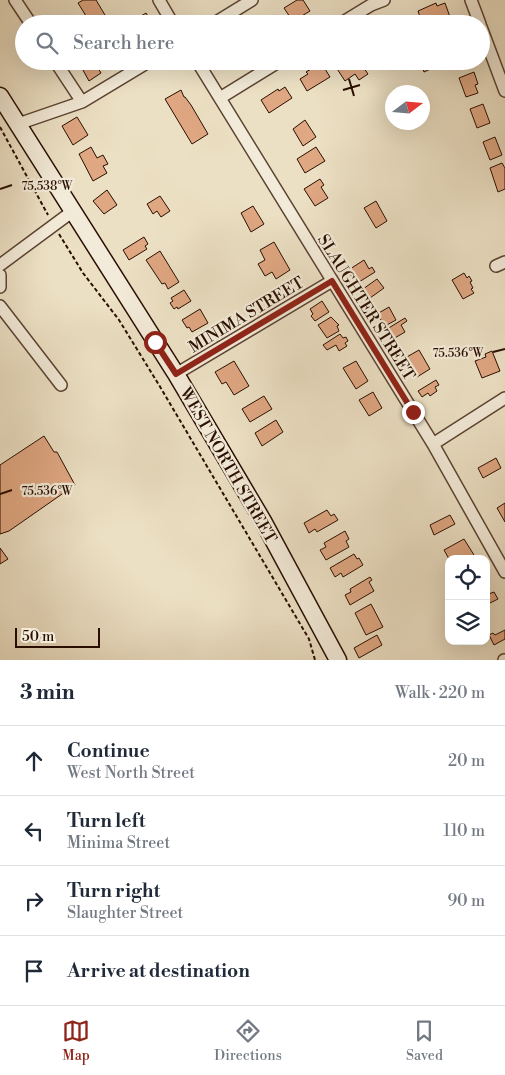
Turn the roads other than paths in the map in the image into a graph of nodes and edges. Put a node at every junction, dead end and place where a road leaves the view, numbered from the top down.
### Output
1 (16, 0) edge
2 (159, 0) edge
3 (252, 0) edge
4 (384, 0) edge
5 (471, 0) edge
6 (25, 15) edge
7 (168, 15) edge
8 (228, 15) edge
9 (355, 15) edge
10 (477, 15) edge
11 (490, 51) edge
12 (61, 70) edge
13 (135, 70) edge
14 (203, 70) edge
15 (265, 70) edge
16 (505, 90) edge
17 (0, 96) edge
18 (220, 98) junction
19 (82, 102) junction
20 (18, 124) junction
21 (73, 211) junction
22 (0, 265) edge
23 (0, 275) edge
24 (332, 281) junction
25 (0, 287) edge
26 (0, 306) edge
27 (176, 374) junction
28 (61, 386) dead end
29 (505, 398) edge
30 (433, 444) junction
31 (505, 572) edge
32 (338, 660) edge

1 - 6 street
2 - 7 street
3 - 8 street
4 - 9 street
5 - 10 street
11 - 16 street
12 - 19 street
13 - 19 street
14 - 18 street, SLAUGHTER STREET
15 - 18 street
17 - 20 main road, WEST NORTH STREET
18 - 24 street, SLAUGHTER STREET
19 - 20 street
20 - 21 main road, WEST NORTH STREET
21 - 22 street
21 - 27 main road, WEST NORTH STREET
23 - 25 street
24 - 27 street, MINIMA STREET
24 - 30 street, SLAUGHTER STREET
26 - 28 street
27 - 32 main road, WEST NORTH STREET
29 - 30 street
30 - 31 street, SLAUGHTER STREET

